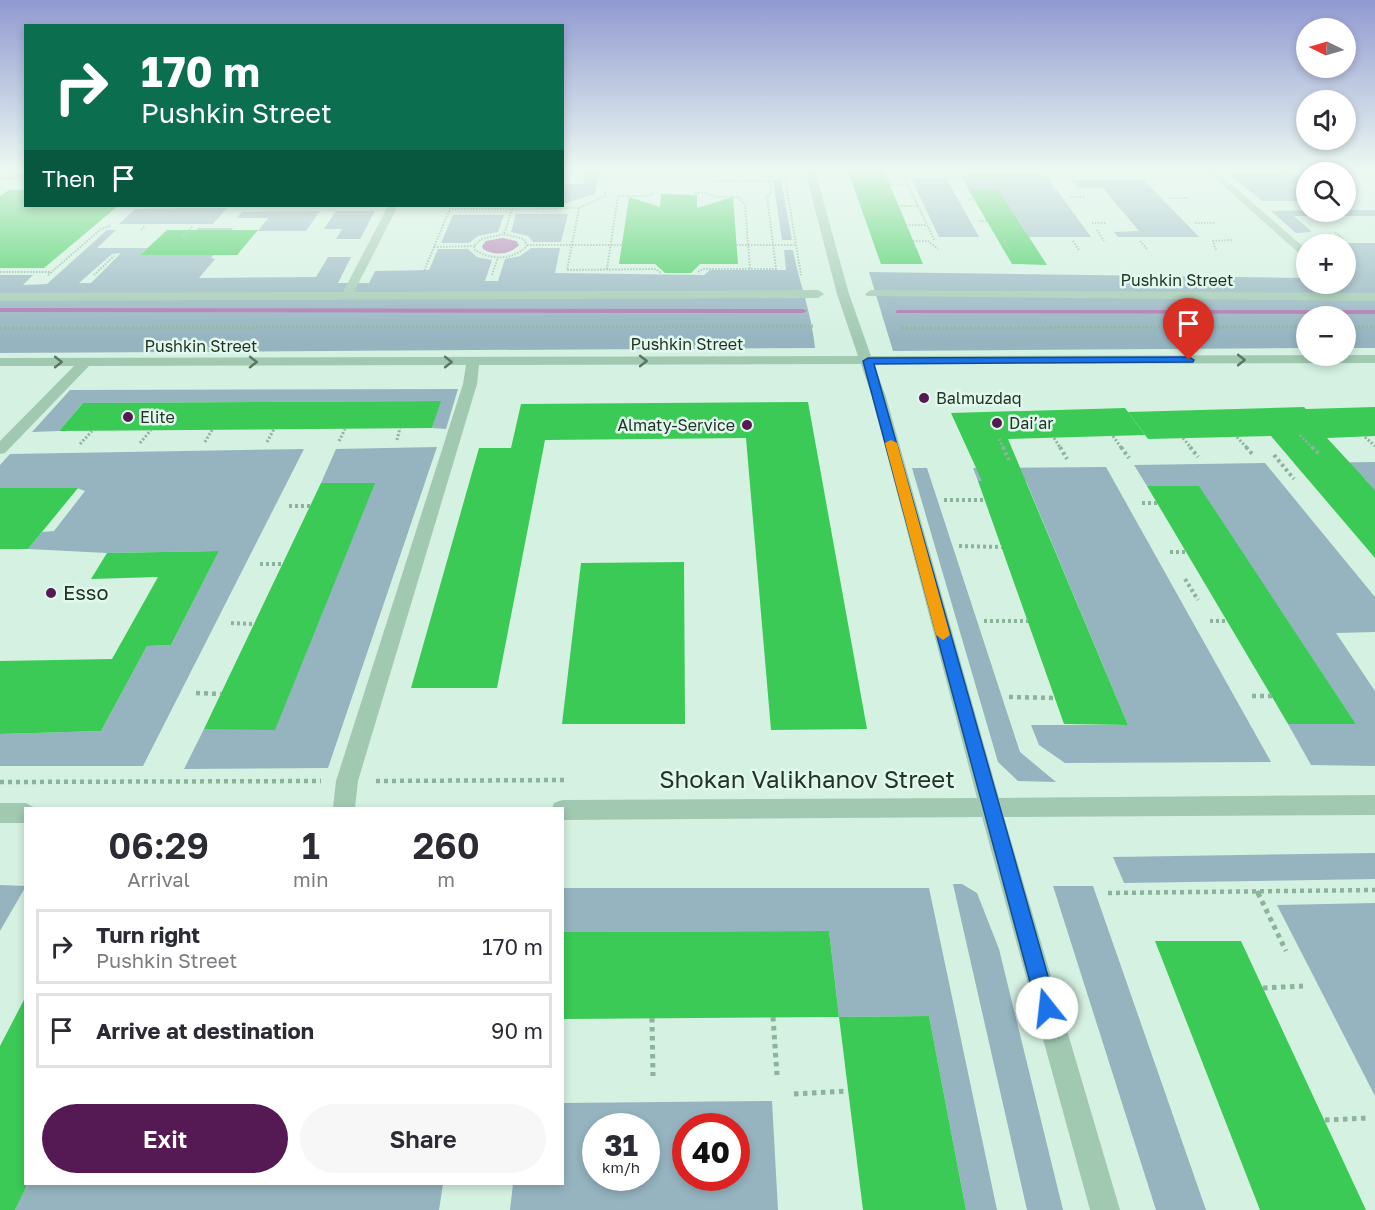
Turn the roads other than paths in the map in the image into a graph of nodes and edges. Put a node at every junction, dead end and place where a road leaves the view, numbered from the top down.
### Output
1 (382, 227) edge
2 (825, 227) edge
3 (1276, 227) edge
4 (1296, 245) edge
5 (818, 294) dead end
6 (871, 294) dead end
7 (1353, 294) edge
8 (0, 297) edge
9 (346, 297) junction
10 (1356, 297) junction
11 (1375, 297) edge
12 (1375, 359) edge
13 (868, 361) junction
14 (0, 362) edge
15 (85, 362) junction
16 (473, 362) junction
17 (0, 450) edge
18 (1375, 805) edge
19 (990, 806) junction
20 (344, 807) edge
21 (564, 810) edge
22 (0, 813) edge
23 (24, 813) edge
24 (1105, 1210) edge

1 - 9 street
2 - 13 street
3 - 4 street
5 - 9 street
6 - 10 street, Pushkin Street
7 - 10 street
8 - 9 street
10 - 11 street, Pushkin Street
13 -> 12 street, Pushkin Street
16 -> 13 street, Pushkin Street
13 - 19 street
14 -> 15 street, Pushkin Street
15 -> 16 street, Pushkin Street
15 - 17 street
16 - 20 street
18 - 19 street, Shokan Valikhanov Street
19 - 21 street, Shokan Valikhanov Street
19 - 24 street
22 - 23 street

